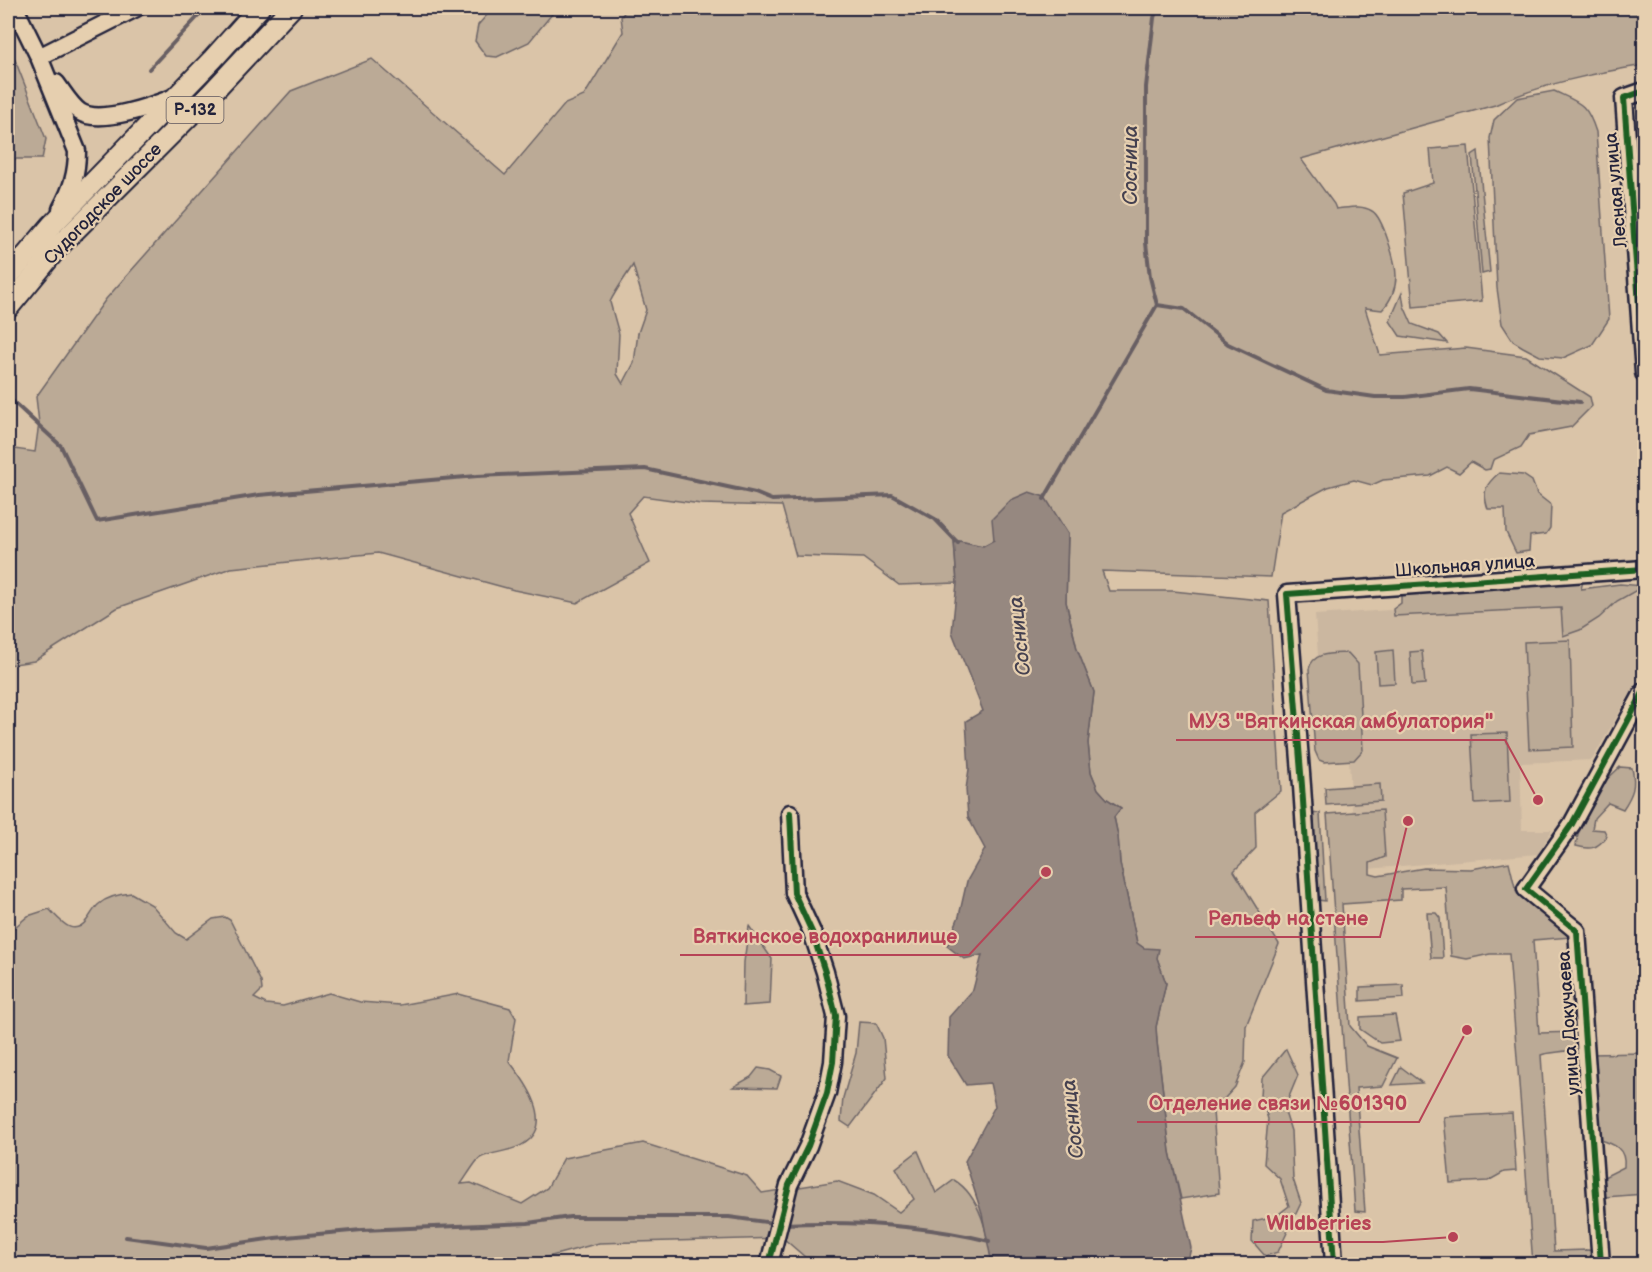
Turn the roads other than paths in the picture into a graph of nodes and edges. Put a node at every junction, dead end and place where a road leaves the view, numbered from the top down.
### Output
1 (15, 8) edge
2 (136, 8) edge
3 (259, 8) edge
4 (291, 8) edge
5 (39, 57) junction
6 (1644, 91) edge
7 (176, 96) junction
8 (52, 225) junction
9 (8, 277) edge
10 (8, 308) edge
11 (1643, 319) edge
12 (1644, 363) edge
13 (1644, 570) edge
14 (1644, 691) edge
15 (790, 813) dead end
16 (769, 1264) edge
17 (1334, 1264) edge
18 (1601, 1264) edge

1 - 5 street
2 - 5 street
3 - 7 main road, Р-132
4 - 10 main road, Судогодское шоссе / Р-132
5 - 7 street
5 - 8 street
6 - 11 street, Лесная улица
7 - 8 main road, Р-132
8 - 9 main road, Судогодское шоссе / Р-132
11 - 12 street, Лесная улица
13 - 17 street, Школьная улица
14 - 18 street, улица Докучаева
15 - 16 street

